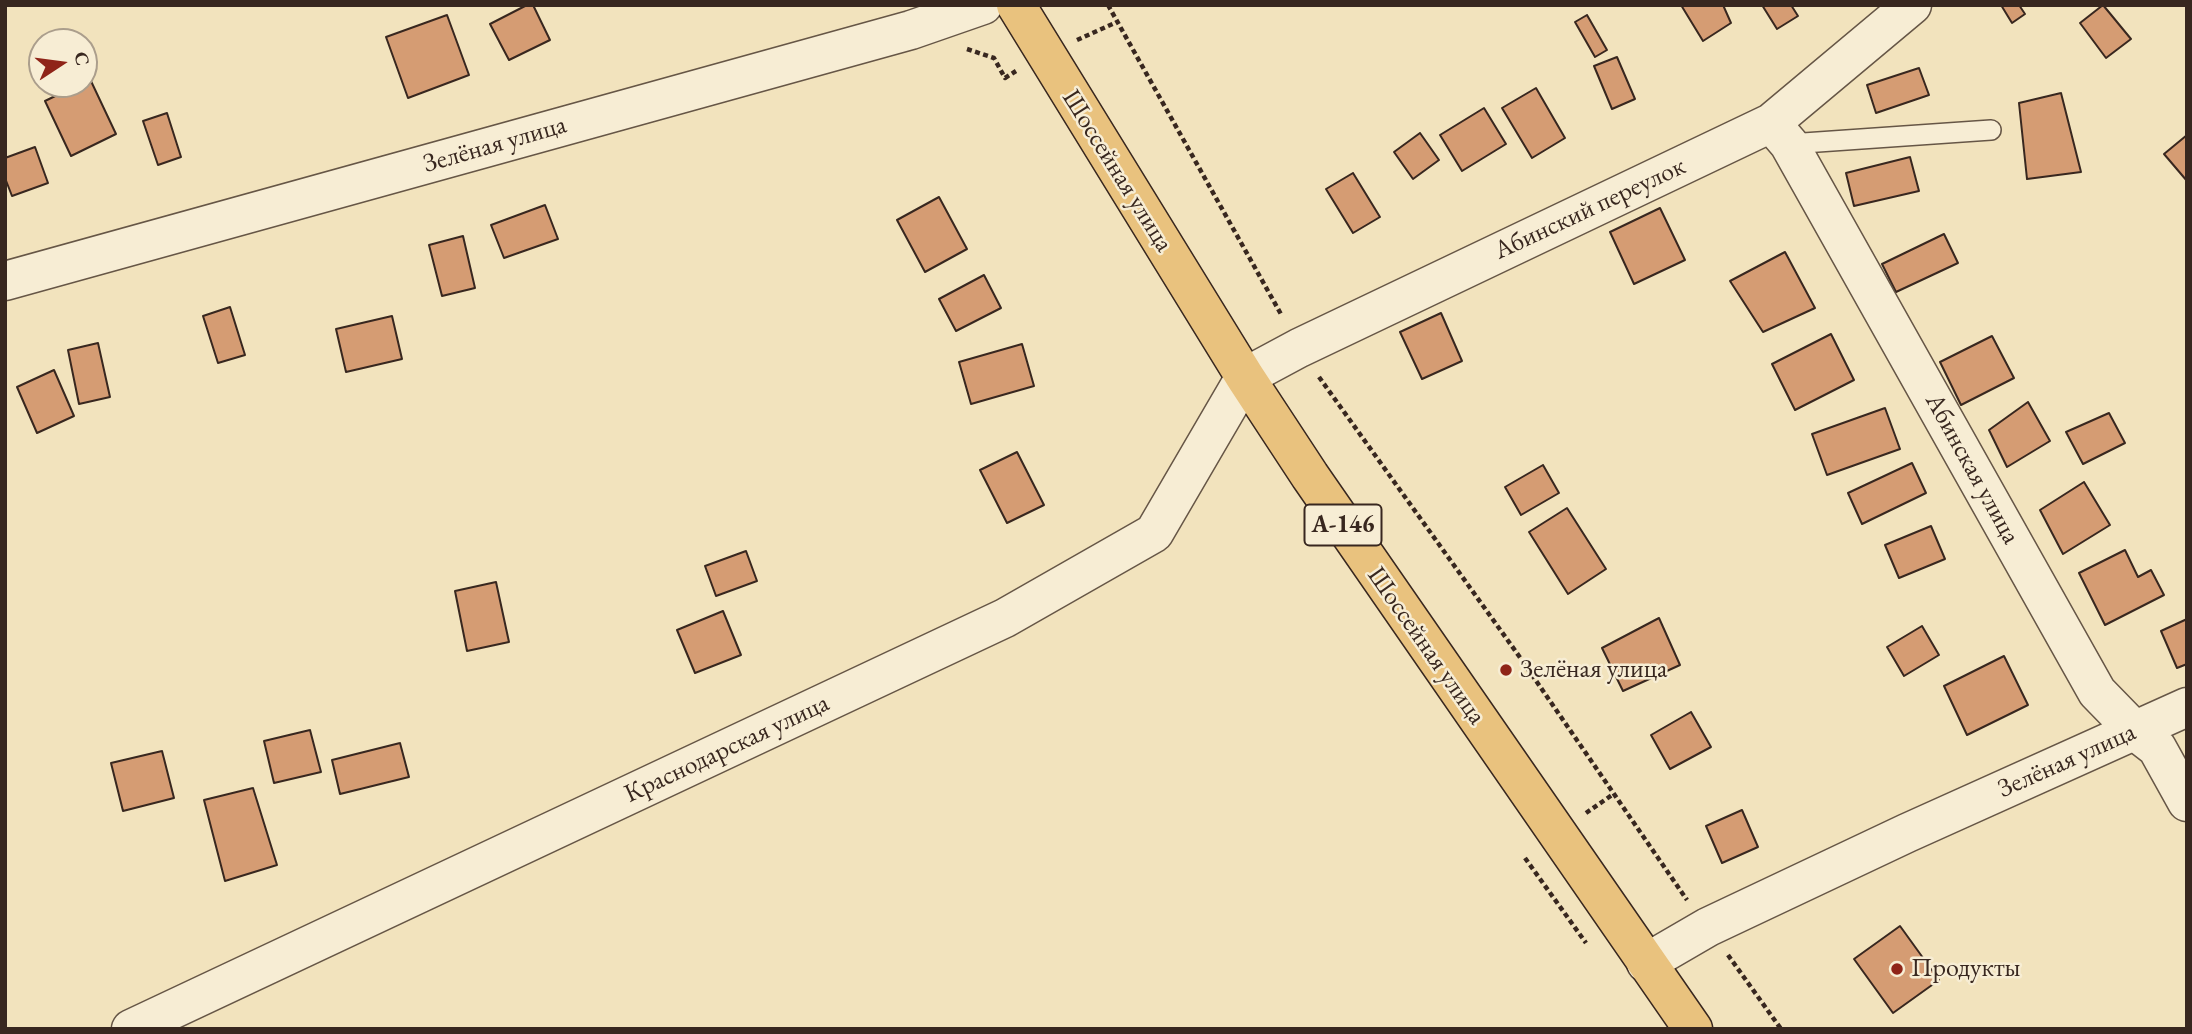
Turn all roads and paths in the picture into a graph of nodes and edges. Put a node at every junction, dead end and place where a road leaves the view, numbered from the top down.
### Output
1 (982, 5) edge
2 (1016, 5) edge
3 (1108, 5) edge
4 (1912, 5) edge
5 (903, 17) edge
6 (1991, 130) dead end
7 (1780, 134) junction
8 (5, 281) edge
9 (1299, 348) junction
10 (1245, 377) junction
11 (2187, 707) edge
12 (2135, 731) junction
13 (1612, 794) junction
14 (2187, 802) edge
15 (1586, 813) dead end
16 (1698, 908) junction
17 (1646, 963) junction
18 (131, 1029) edge
19 (1693, 1029) edge
20 (1781, 1029) edge

1 - 5 street, Зелёная улица
2 - 10 highway, Шоссейная улица / А-146
3 - 9 path
4 - 7 street, Абинский переулок
5 - 8 street, Зелёная улица
6 - 7 lane
7 - 9 street, Абинский переулок
7 - 12 street, Абинская улица
9 - 10 street, Абинский переулок
9 - 13 path
10 - 17 highway, Шоссейная улица / А-146
10 - 18 street, Краснодарская улица
11 - 12 street, Зелёная улица
12 - 14 street, Абинская улица
12 - 16 street, Зелёная улица
13 - 15 path
13 - 16 path
16 - 17 street, Зелёная улица
16 - 20 path
17 - 19 highway, Шоссейная улица / А-146

